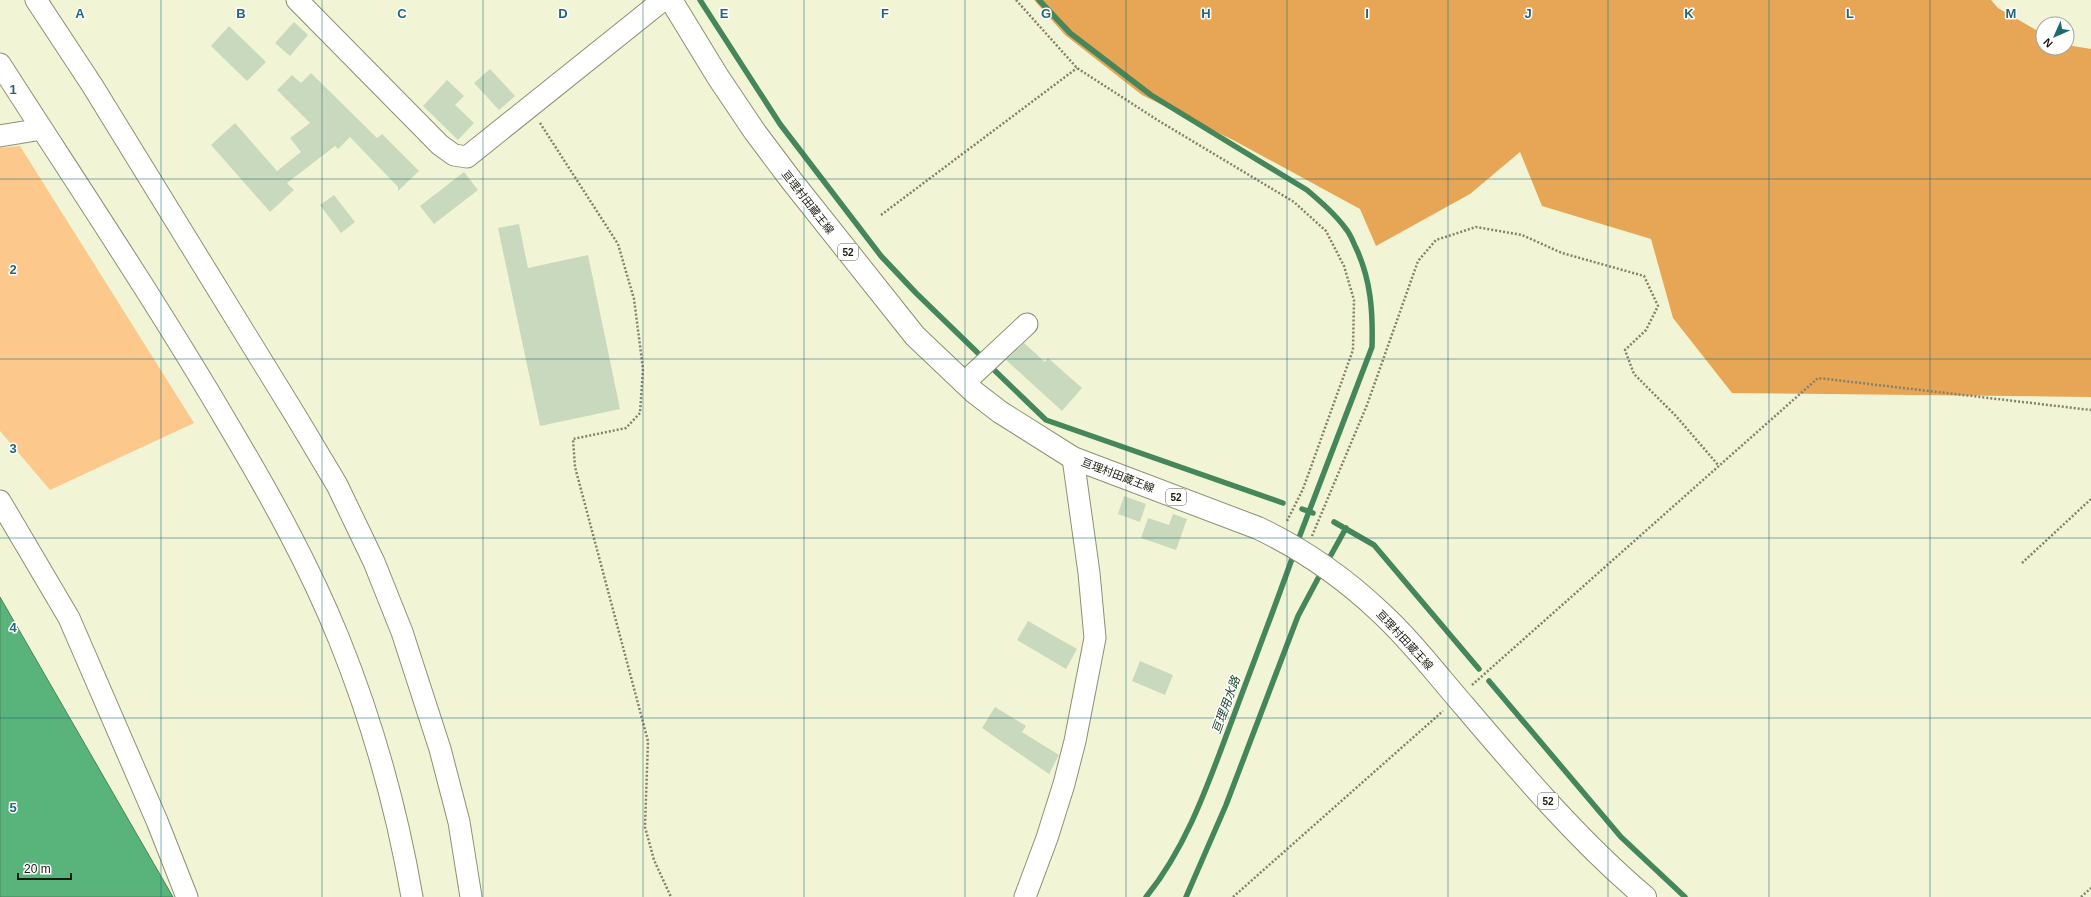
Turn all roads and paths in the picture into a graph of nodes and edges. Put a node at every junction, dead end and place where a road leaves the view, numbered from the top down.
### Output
1 (36, 0) edge
2 (298, 0) edge
3 (663, 0) edge
4 (671, 0) edge
5 (1016, 0) edge
6 (0, 64) edge
7 (1077, 68) junction
8 (530, 108) junction
9 (42, 129) junction
10 (0, 136) edge
11 (882, 215) dead end
12 (1027, 324) dead end
13 (964, 383) junction
14 (2091, 410) edge
15 (1073, 458) junction
16 (1719, 466) junction
17 (2091, 499) edge
18 (0, 501) edge
19 (1279, 538) junction
20 (1305, 553) junction
21 (2022, 563) dead end
22 (1457, 698) junction
23 (2091, 888) edge
24 (187, 897) edge
25 (412, 897) edge
26 (471, 897) edge
27 (672, 897) edge
28 (1025, 897) edge
29 (1233, 897) edge
30 (1645, 897) edge
31 (2081, 897) edge

1 - 26 street
2 - 8 street
3 - 8 street
4 - 13 main road, 亘理村田蔵王線 / 52
5 - 7 path
6 - 9 street
7 - 11 path
7 - 19 path
8 - 27 path
9 - 10 street
9 - 25 street
12 - 13 street
13 - 15 main road, 亘理村田蔵王線 / 52
14 - 16 path
15 - 19 main road, 亘理村田蔵王線 / 52
15 - 28 street
16 - 20 path
16 - 22 path
17 - 21 path
18 - 24 street
19 - 20 main road, 亘理村田蔵王線 / 52
20 - 22 main road, 亘理村田蔵王線 / 52
22 - 29 path
22 - 30 main road, 亘理村田蔵王線 / 52
23 - 31 path

